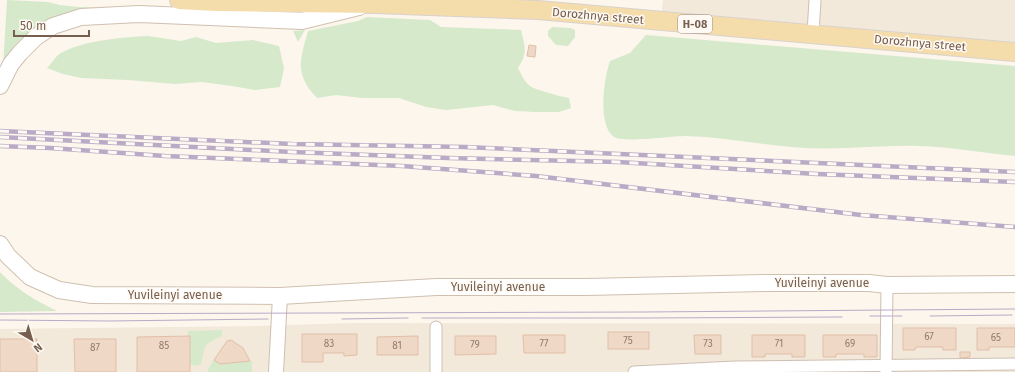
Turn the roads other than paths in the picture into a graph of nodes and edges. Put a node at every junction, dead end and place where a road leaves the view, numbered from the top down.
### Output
1 (179, 0) edge
2 (814, 0) edge
3 (375, 4) junction
4 (813, 33) junction
5 (1015, 52) edge
6 (0, 86) edge
7 (0, 244) edge
8 (1015, 284) edge
9 (888, 285) junction
10 (280, 296) junction
11 (436, 327) dead end
12 (1015, 364) edge
13 (735, 369) edge
14 (886, 369) edge
15 (276, 372) edge
16 (436, 372) edge
17 (634, 372) edge

1 - 3 main road, Dorozhnya street / Н-08
2 - 4 street
3 - 4 main road, Dorozhnya street / Н-08
3 - 6 main road
4 - 5 main road, Dorozhnya street / Н-08
7 - 10 main road, Yuvileinyi avenue
8 - 9 main road, Yuvileinyi avenue
9 - 10 main road, Yuvileinyi avenue
9 - 14 street
10 - 15 street
11 - 16 street
12 - 14 street
13 - 14 street
13 - 17 street

